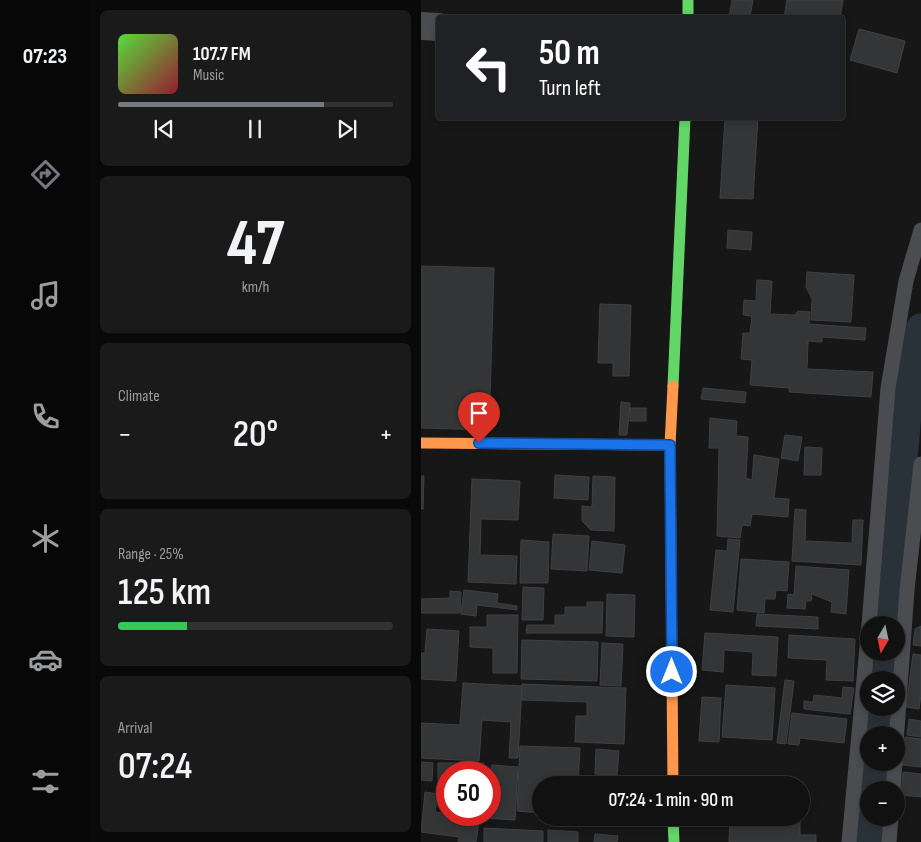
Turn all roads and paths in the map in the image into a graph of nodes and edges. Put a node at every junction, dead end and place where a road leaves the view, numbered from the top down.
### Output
1 (689, 0) edge
2 (688, 15) edge
3 (421, 26) edge
4 (436, 27) edge
5 (685, 120) edge
6 (921, 230) edge
7 (914, 283) edge
8 (421, 443) edge
9 (670, 445) junction
10 (921, 464) edge
11 (870, 616) edge
12 (866, 661) edge
13 (897, 726) edge
14 (673, 776) edge
15 (673, 826) edge
16 (890, 826) edge
17 (673, 842) edge
18 (849, 842) edge
19 (889, 842) edge

1 - 2 main road
3 - 4 street
5 - 9 main road
6 - 7 lane
7 - 11 lane
8 - 9 main road
9 - 14 main road
10 - 13 lane
12 - 18 lane
15 - 17 main road
16 - 19 lane

